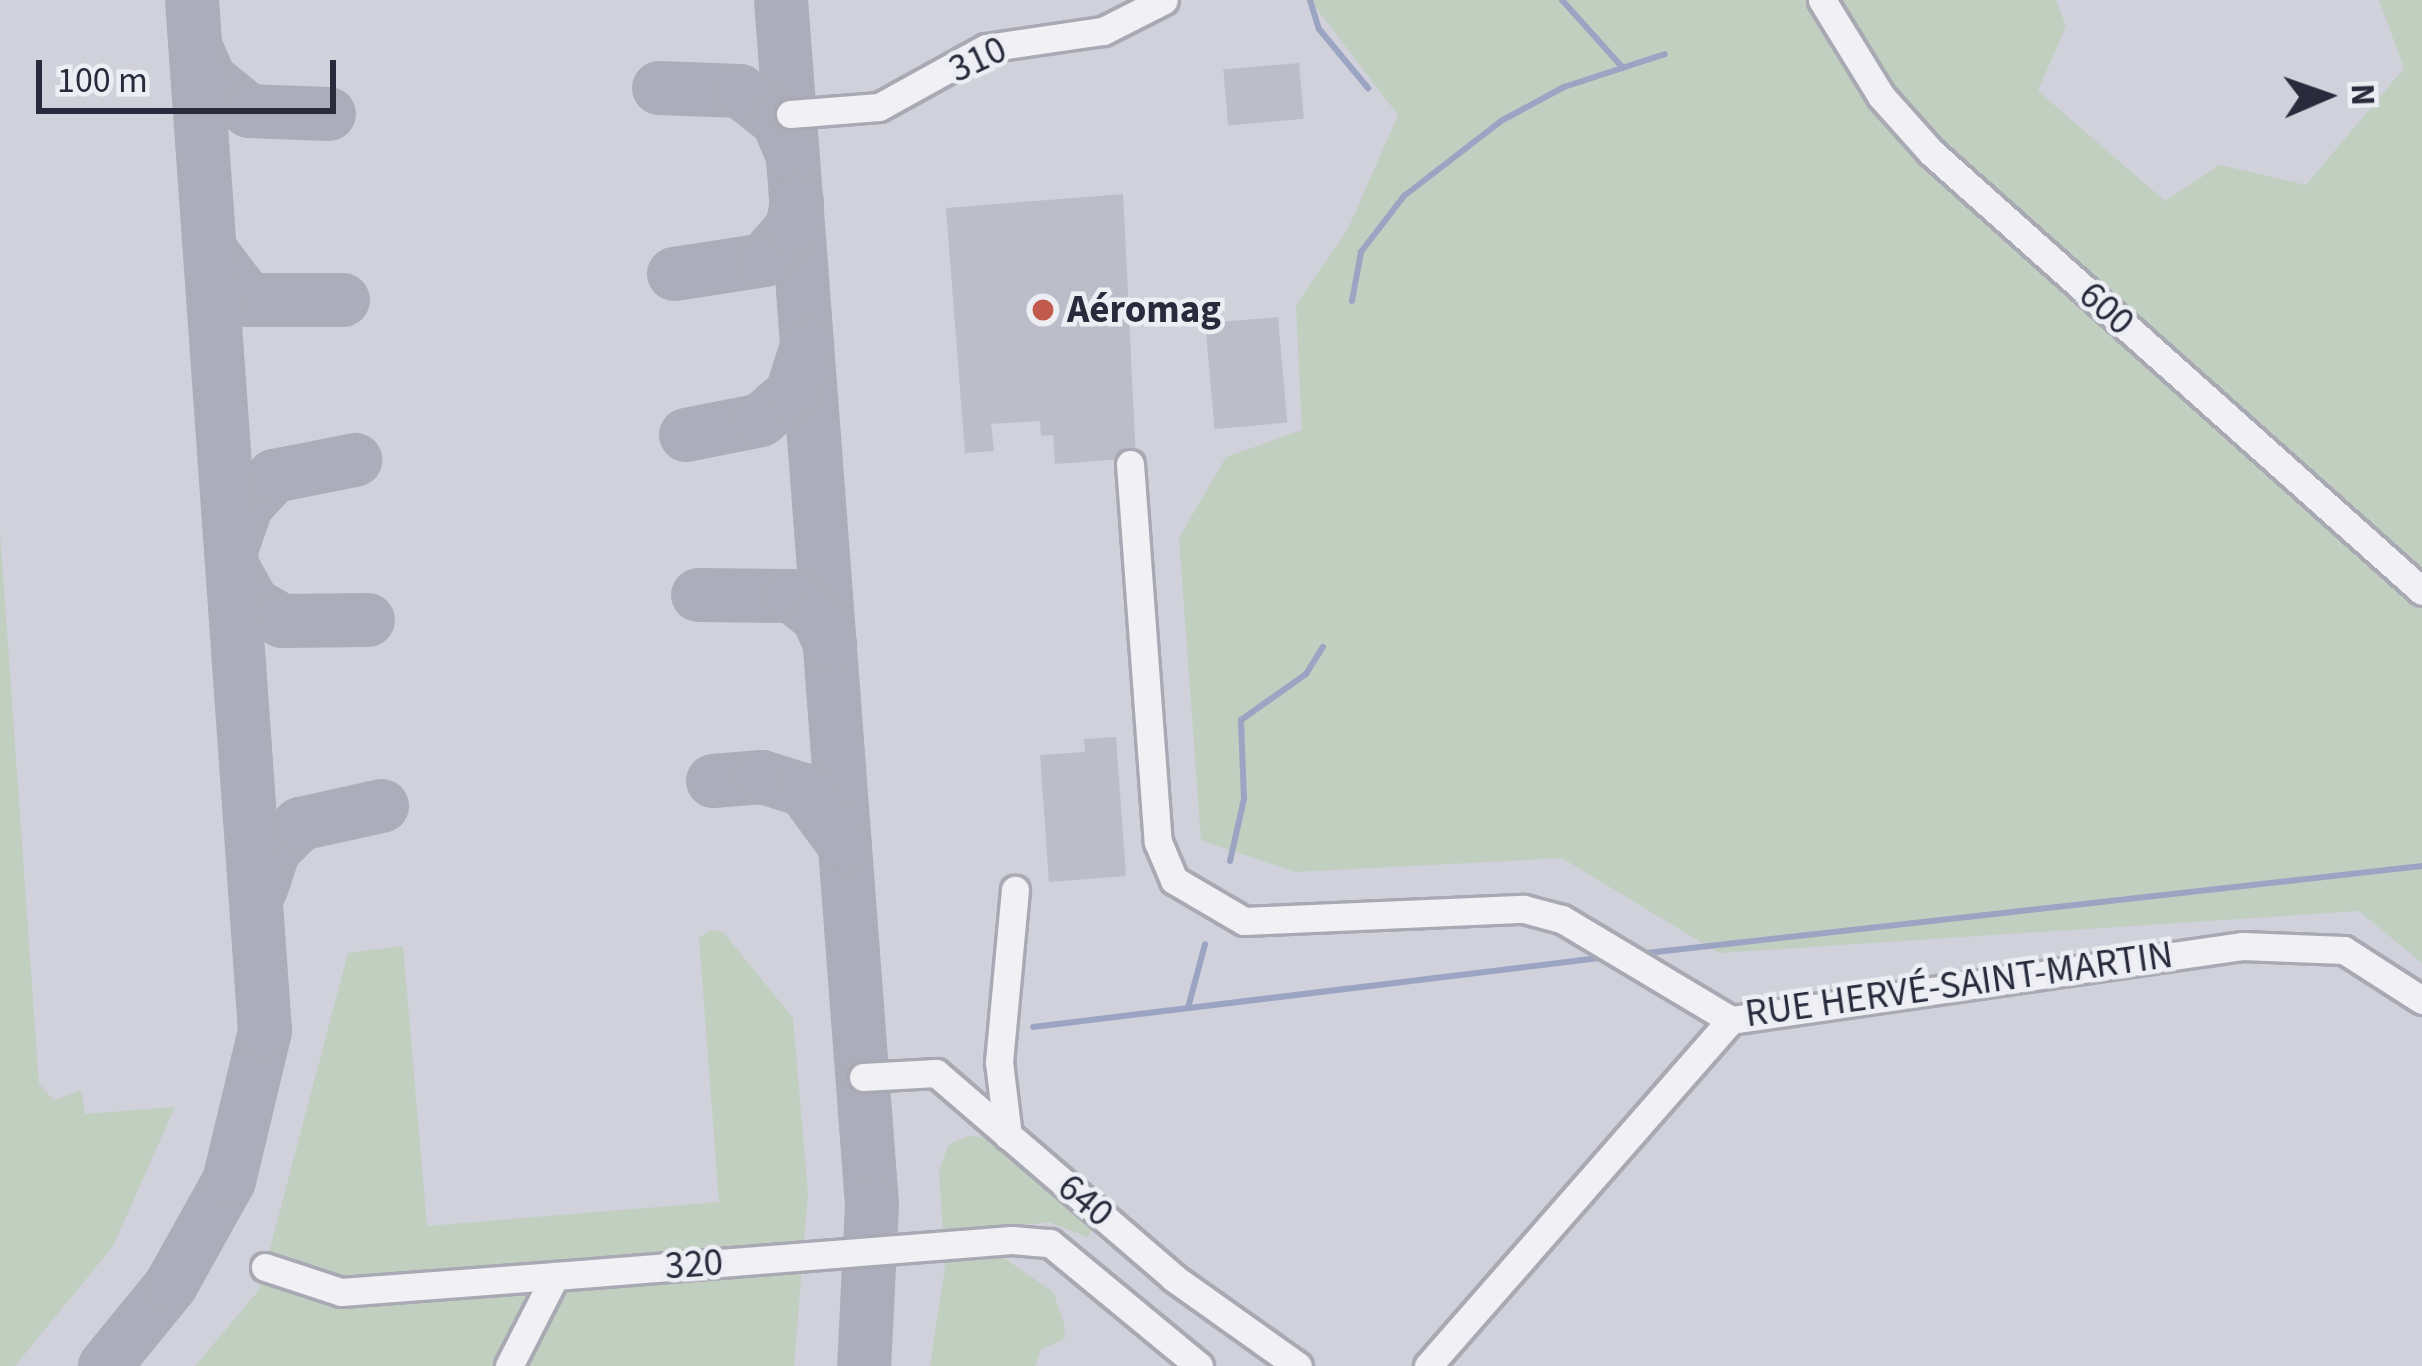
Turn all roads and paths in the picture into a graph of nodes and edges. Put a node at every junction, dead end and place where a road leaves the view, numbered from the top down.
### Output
1 (1164, 0) edge
2 (1822, 0) edge
3 (790, 115) dead end
4 (1130, 464) dead end
5 (2422, 591) edge
6 (1015, 890) dead end
7 (2422, 1000) edge
8 (1731, 1020) junction
9 (863, 1077) dead end
10 (1008, 1136) junction
11 (265, 1267) dead end
12 (555, 1276) junction
13 (509, 1366) edge
14 (1199, 1366) edge
15 (1298, 1366) edge
16 (1428, 1366) edge

1 - 3 lane, 310
2 - 5 lane, 600
4 - 8 lane, RUE HERVÉ-SAINT-MARTIN
6 - 10 lane
7 - 8 lane, RUE HERVÉ-SAINT-MARTIN
8 - 16 lane
9 - 10 lane, 640
10 - 15 lane, 640
11 - 12 lane, 320
12 - 13 lane
12 - 14 lane, 320

